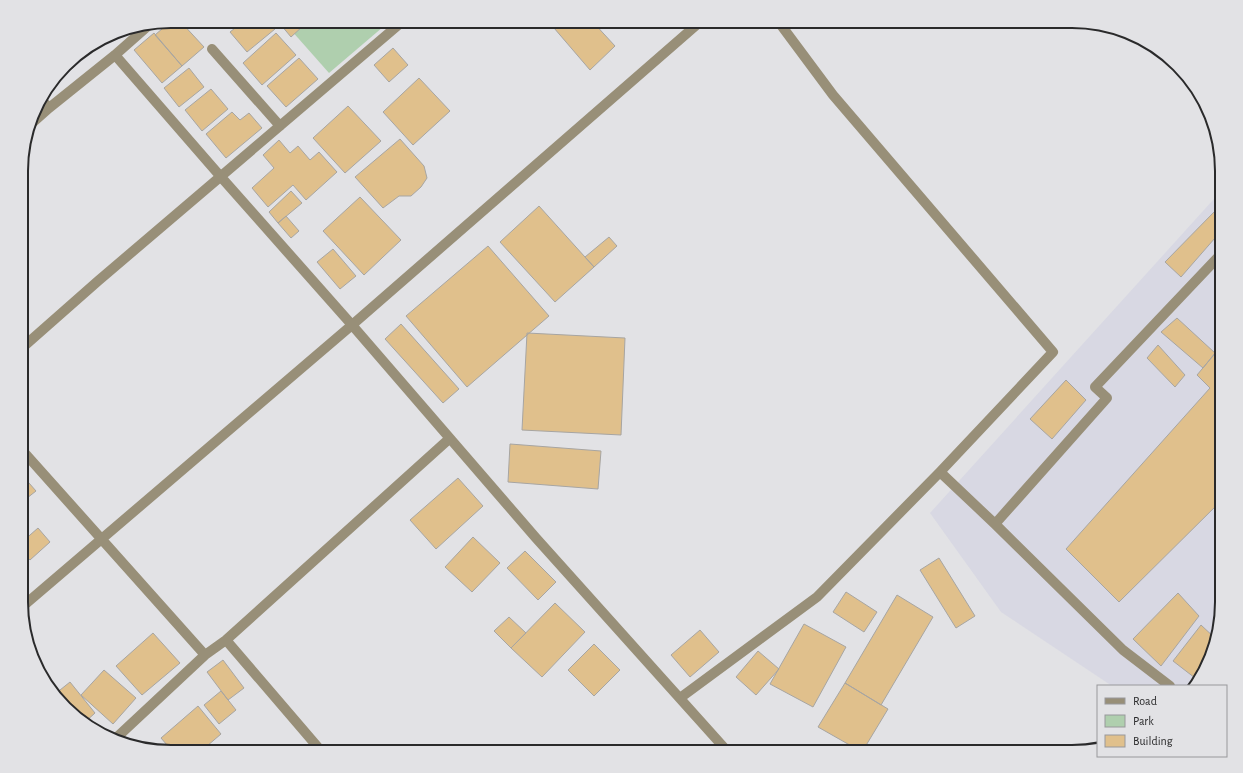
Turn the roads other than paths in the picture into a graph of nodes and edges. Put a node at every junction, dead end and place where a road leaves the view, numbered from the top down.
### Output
1 (394, 28) edge
2 (693, 28) edge
3 (783, 28) edge
4 (143, 31) edge
5 (212, 49) dead end
6 (116, 55) junction
7 (45, 104) edge
8 (49, 108) junction
9 (39, 117) edge
10 (280, 126) junction
11 (220, 177) junction
12 (1215, 260) edge
13 (352, 325) junction
14 (28, 343) edge
15 (449, 439) junction
16 (28, 457) edge
17 (940, 472) junction
18 (995, 524) junction
19 (101, 539) junction
20 (28, 602) edge
21 (226, 640) junction
22 (205, 655) junction
23 (1169, 685) edge
24 (680, 698) junction
25 (119, 735) edge
26 (316, 745) edge
27 (722, 745) edge

1 - 10 street
2 - 13 street
3 - 17 street
4 - 6 street
5 - 10 street
6 - 8 street
6 - 11 street
7 - 8 street
8 - 9 street
10 - 11 street
11 - 13 street
11 - 14 street
12 - 18 street
13 - 15 street
13 - 19 street
15 - 21 street
15 - 24 street
16 - 19 street
17 - 18 street
17 - 24 street
18 - 23 street
19 - 20 street
19 - 22 street
21 - 22 street
21 - 26 street
22 - 25 street
24 - 27 street

